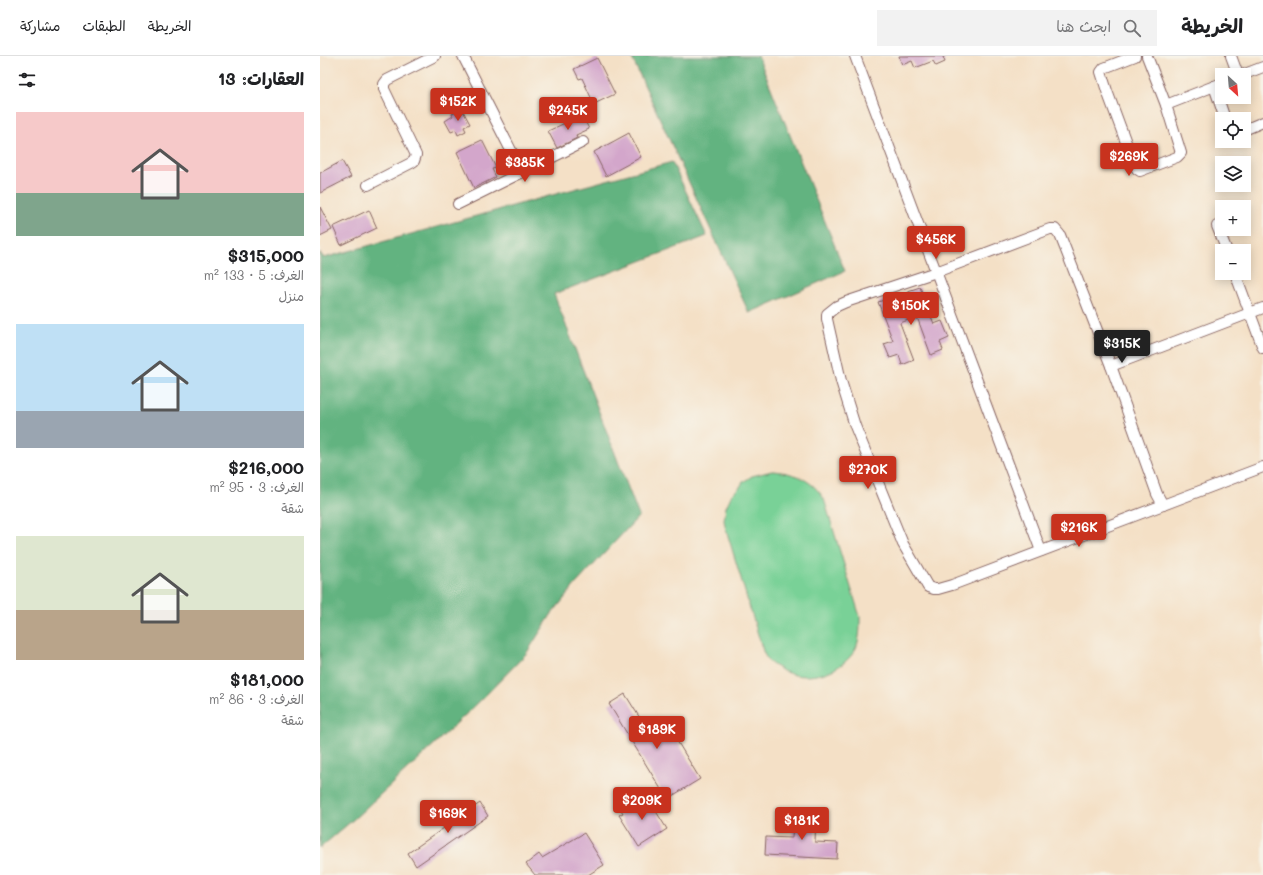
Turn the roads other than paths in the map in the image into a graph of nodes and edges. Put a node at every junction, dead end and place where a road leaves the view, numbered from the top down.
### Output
1 (435, 56) edge
2 (463, 56) edge
3 (855, 56) edge
4 (1135, 56) edge
5 (1147, 56) edge
6 (1231, 56) edge
7 (1263, 67) edge
8 (1235, 68) edge
9 (1251, 72) edge
10 (1215, 86) edge
11 (1166, 106) junction
12 (1263, 122) edge
13 (1251, 127) edge
14 (583, 142) dead end
15 (522, 172) junction
16 (368, 185) dead end
17 (458, 204) dead end
18 (936, 272) junction
19 (1238, 280) edge
20 (1263, 308) edge
21 (1251, 313) junction
22 (1263, 348) edge
23 (1111, 366) junction
24 (1263, 467) edge
25 (1163, 505) junction
26 (1041, 551) junction

1 - 16 street
2 - 15 street
3 - 18 street
4 - 11 street
5 - 11 street
6 - 8 street
7 - 9 street
10 - 11 street
12 - 13 street
14 - 15 street
15 - 17 street
18 - 23 street
18 - 26 street
18 - 26 street
19 - 21 street
20 - 21 street
21 - 22 street
21 - 23 street
23 - 25 street
24 - 25 street
25 - 26 street

